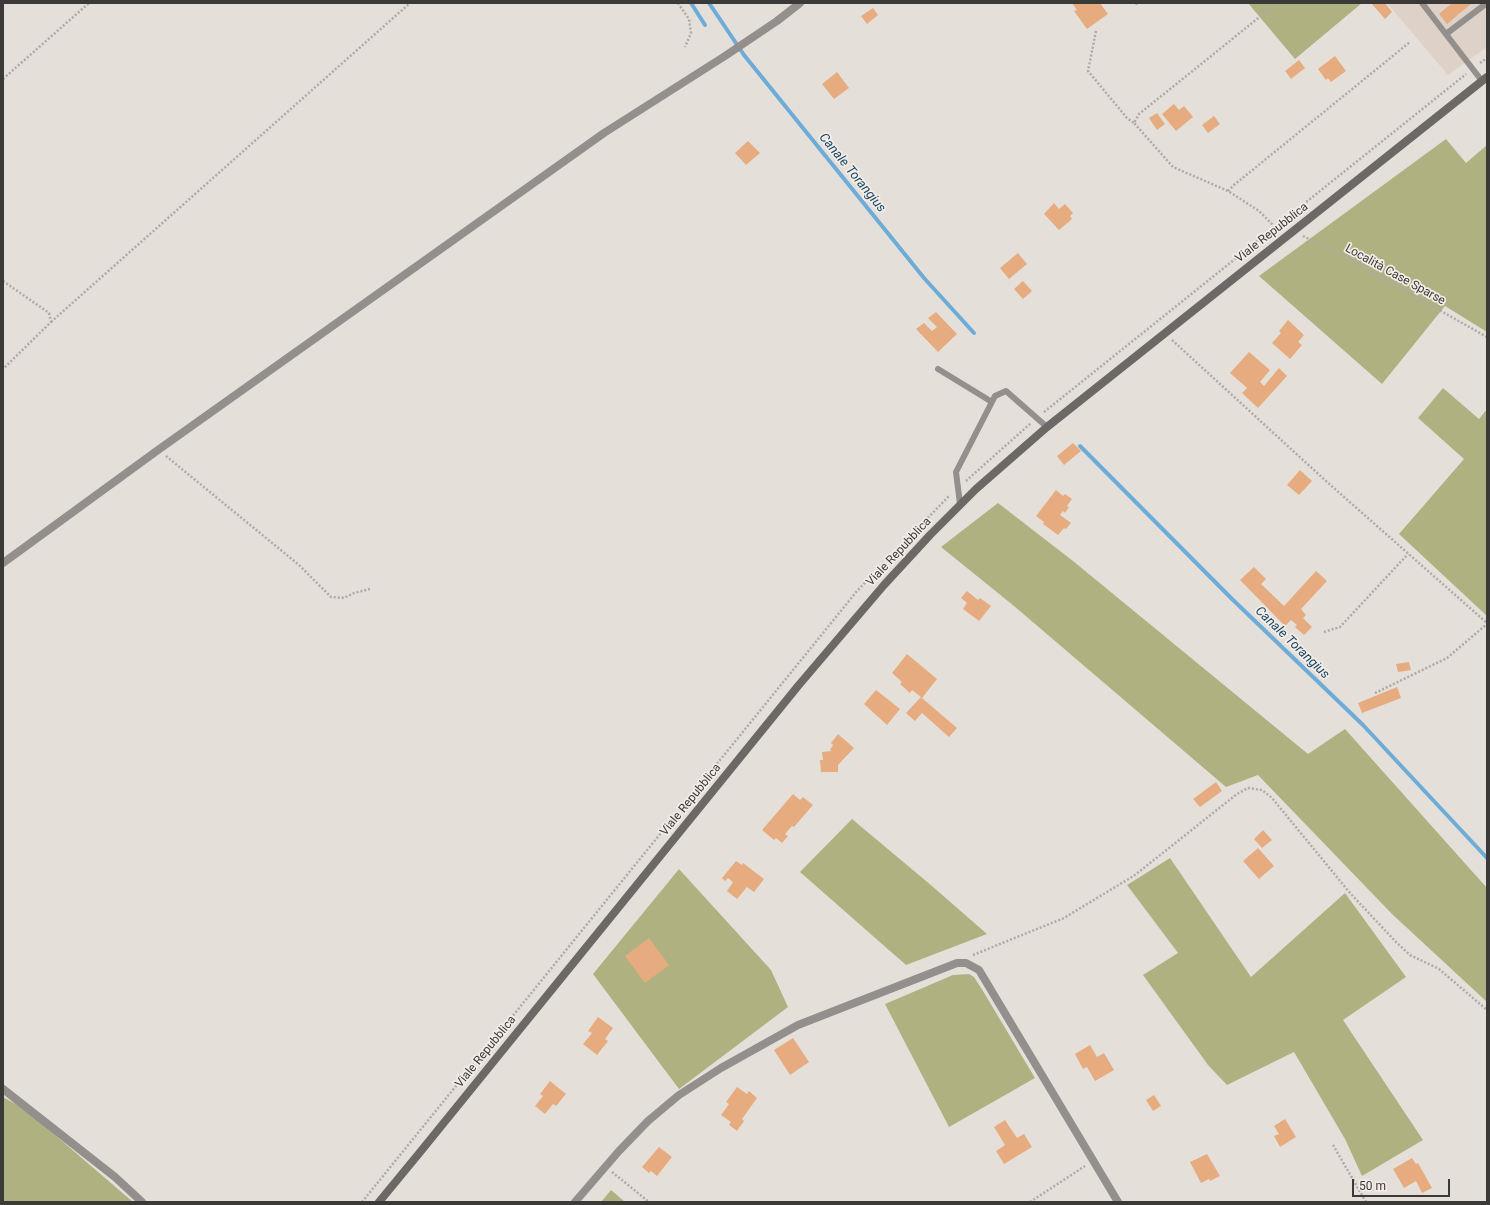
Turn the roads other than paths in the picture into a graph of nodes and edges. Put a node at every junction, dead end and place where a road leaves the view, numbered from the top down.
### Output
1 (800, 3) edge
2 (1422, 3) edge
3 (1487, 3) edge
4 (1446, 34) junction
5 (1485, 79) edge
6 (938, 369) dead end
7 (992, 402) junction
8 (1044, 429) junction
9 (960, 504) junction
10 (3, 563) edge
11 (3, 1089) edge
12 (142, 1202) edge
13 (378, 1202) edge
14 (575, 1202) edge
15 (1118, 1202) edge

1 - 10 street
2 - 4 lane
3 - 4 lane
4 - 5 lane
5 - 8 street, Viale Repubblica
6 - 7 lane
7 - 8 lane
7 - 9 lane
8 - 9 street, Viale Repubblica
9 - 13 street, Viale Repubblica
11 - 12 street
14 - 15 street

